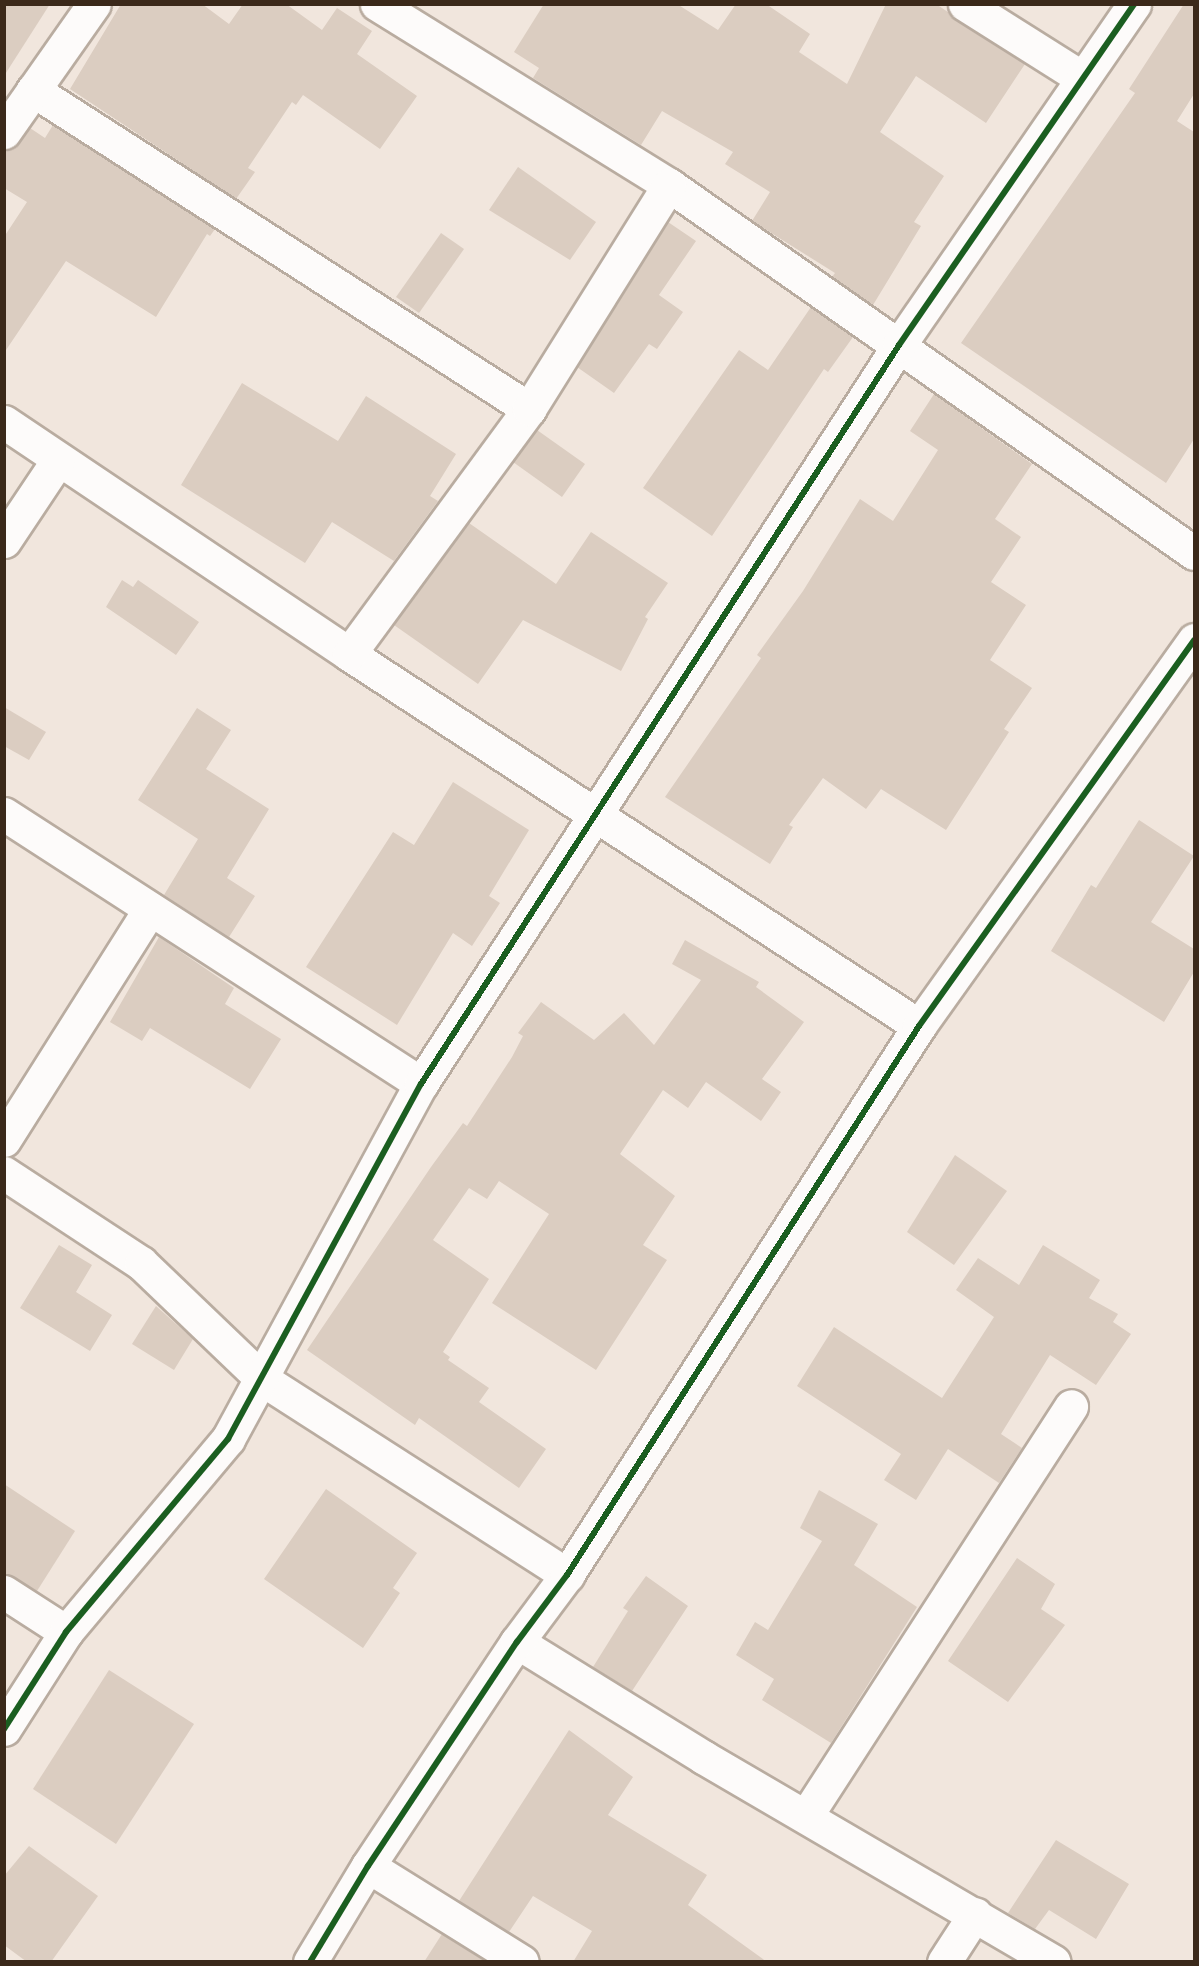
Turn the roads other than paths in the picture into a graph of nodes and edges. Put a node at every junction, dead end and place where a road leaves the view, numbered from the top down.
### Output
1 (94, 4) edge
2 (965, 4) edge
3 (1134, 4) edge
4 (396, 10) edge
5 (1082, 78) junction
6 (33, 90) junction
7 (4, 132) edge
8 (669, 185) junction
9 (899, 345) junction
10 (529, 410) junction
11 (4, 422) edge
12 (57, 460) junction
13 (4, 541) edge
14 (1194, 553) edge
15 (1194, 640) edge
16 (349, 654) junction
17 (4, 814) edge
18 (599, 814) junction
19 (150, 909) junction
20 (919, 1026) junction
21 (421, 1084) junction
22 (4, 1140) edge
23 (4, 1173) edge
24 (262, 1379) junction
25 (1071, 1406) dead end
26 (567, 1575) junction
27 (4, 1592) edge
28 (66, 1632) junction
29 (516, 1642) junction
30 (4, 1729) edge
31 (806, 1816) junction
32 (368, 1866) junction
33 (975, 1914) junction
34 (310, 1962) edge
35 (522, 1962) edge
36 (944, 1962) edge
37 (1054, 1962) edge

1 - 6 street
2 - 5 street
3 - 5 street
4 - 8 street
5 - 9 street
6 - 7 street
6 - 10 street
8 - 9 street
8 - 10 street
9 - 14 street
9 - 18 street
10 - 16 street
11 - 12 street
12 - 13 street
12 - 16 street
15 - 20 street
16 - 18 street
17 - 19 street
18 - 20 street
18 - 21 street
19 - 21 street
19 - 22 street
20 - 26 street
21 - 24 street
23 - 24 street
24 - 26 street
24 - 28 street
25 - 31 street
26 - 29 street
27 - 28 street
28 - 30 street
29 - 31 street
29 - 32 street
31 - 33 street
32 - 34 street
32 - 35 street
33 - 36 street
33 - 37 street

